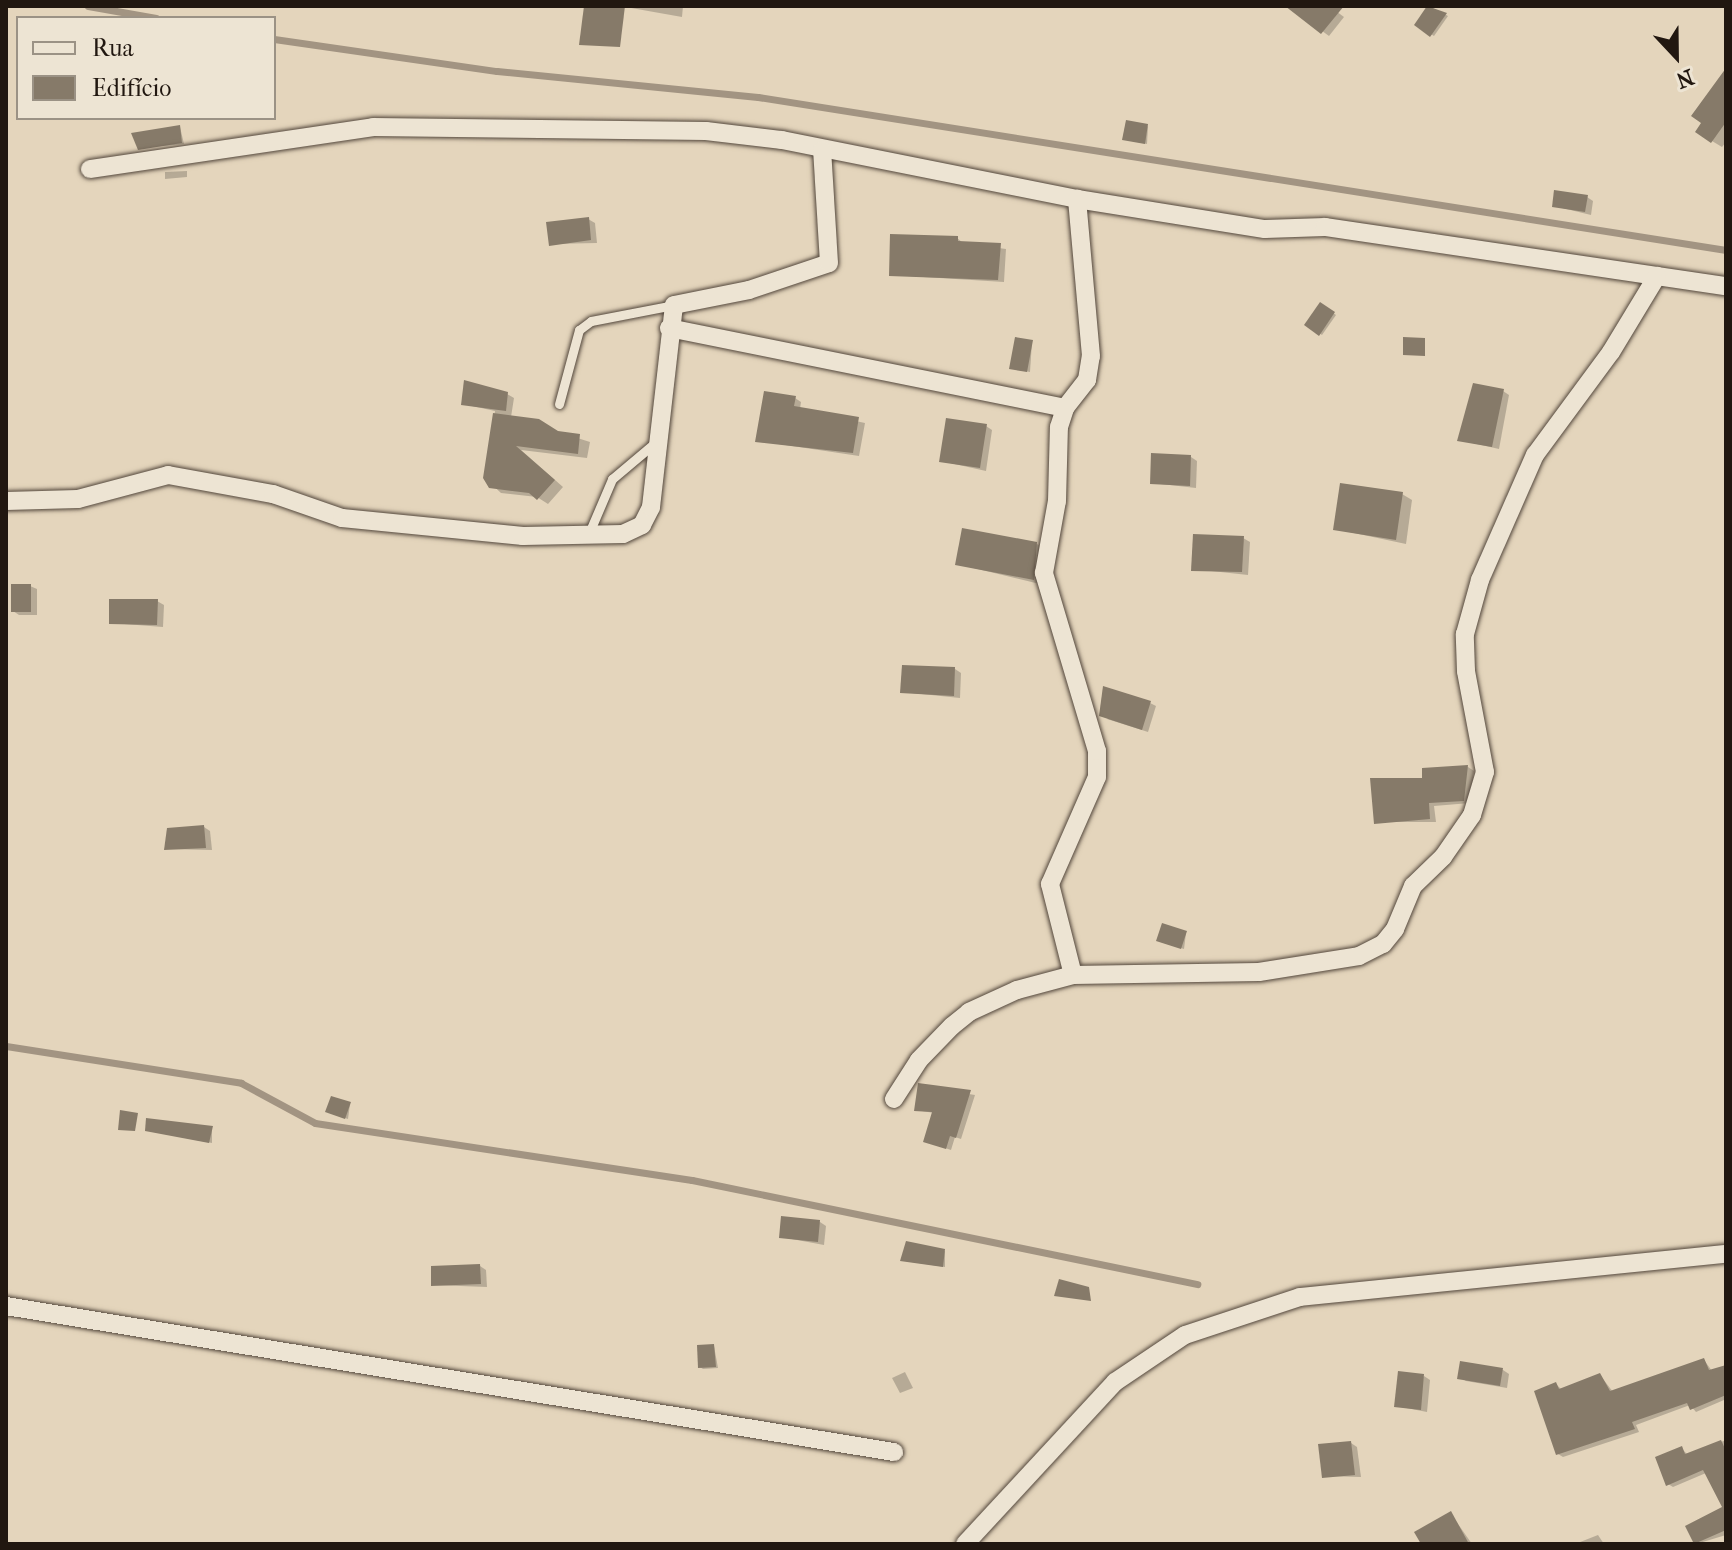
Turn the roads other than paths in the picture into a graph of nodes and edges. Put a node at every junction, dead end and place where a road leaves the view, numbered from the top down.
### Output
1 (822, 150) junction
2 (90, 169) dead end
3 (1077, 199) junction
4 (1657, 276) junction
5 (1726, 286) edge
6 (674, 305) junction
7 (669, 328) junction
8 (559, 404) dead end
9 (1065, 408) junction
10 (656, 442) junction
11 (6, 501) edge
12 (589, 533) junction
13 (1073, 975) junction
14 (894, 1099) dead end
15 (1726, 1254) edge
16 (6, 1306) edge
17 (894, 1452) dead end
18 (965, 1544) edge

1 - 2 street
1 - 3 street
1 - 6 street
3 - 4 street
3 - 9 street
4 - 5 street
4 - 13 street
6 - 7 street
6 - 8 lane
7 - 9 street
7 - 10 street
9 - 13 street
10 - 12 lane
10 - 12 street
11 - 12 street
13 - 14 street
15 - 18 street
16 - 17 street

